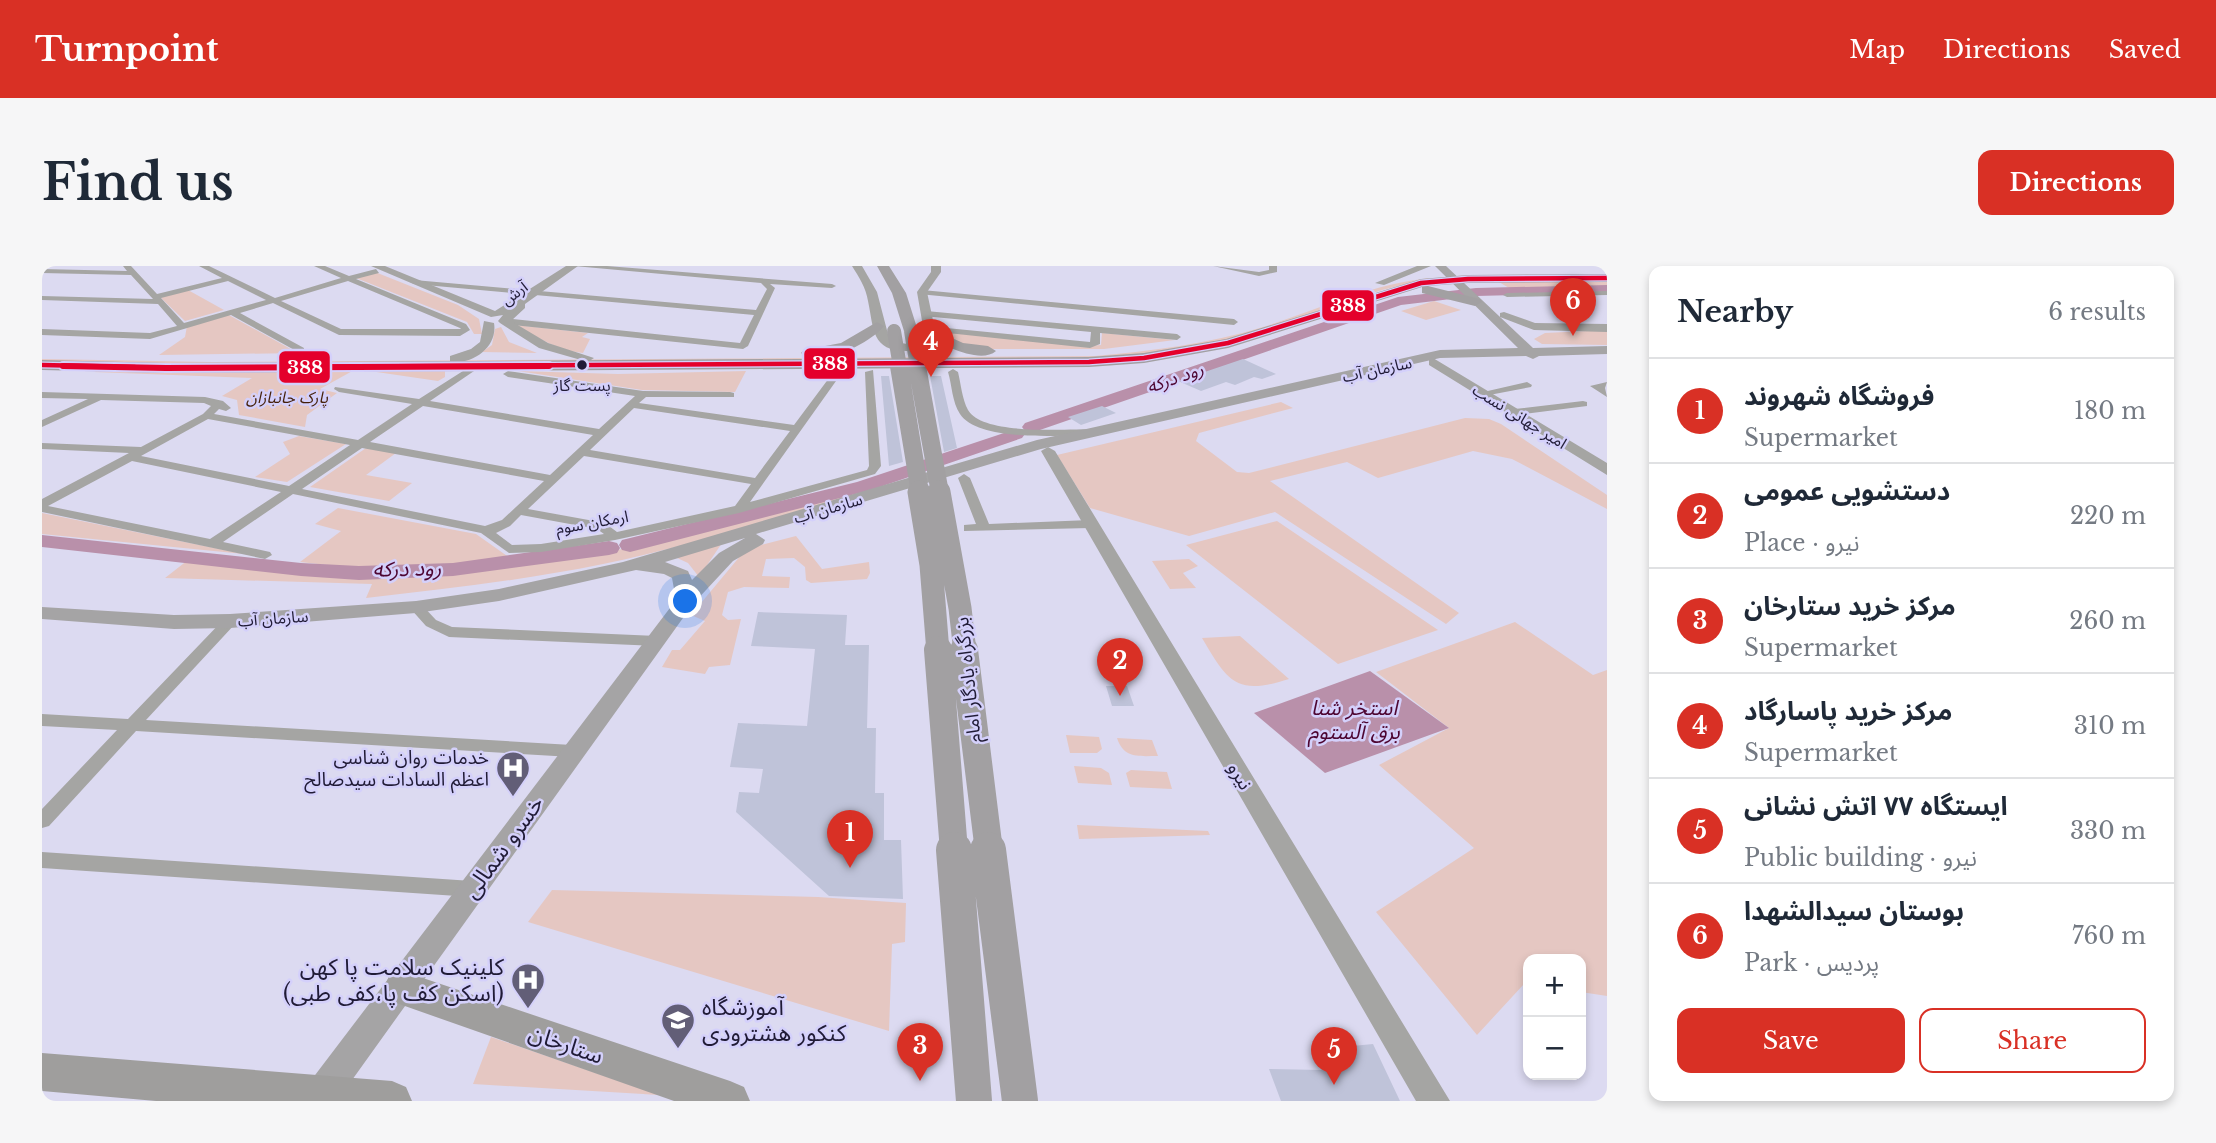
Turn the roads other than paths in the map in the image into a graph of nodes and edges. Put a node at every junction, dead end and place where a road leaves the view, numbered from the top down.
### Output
1 (203, 266) edge
2 (318, 266) edge
3 (576, 266) edge
4 (857, 266) edge
5 (869, 266) edge
6 (883, 266) edge
7 (936, 266) edge
8 (1217, 266) edge
9 (1273, 266) edge
10 (1426, 266) edge
11 (375, 268) edge
12 (130, 269) edge
13 (42, 271) edge
14 (1607, 276) edge
15 (348, 278) junction
16 (228, 279) junction
17 (912, 282) dead end
18 (411, 283) junction
19 (765, 283) junction
20 (1380, 283) junction
21 (1463, 284) edge
22 (832, 286) dead end
23 (1405, 287) junction
24 (539, 291) junction
25 (922, 292) junction
26 (1607, 293) edge
27 (1507, 295) dead end
28 (1338, 297) junction
29 (42, 298) edge
30 (157, 299) junction
31 (269, 300) junction
32 (1354, 303) junction
33 (230, 311) junction
34 (760, 313) junction
35 (1504, 315) junction
36 (493, 320) junction
37 (1234, 322) dead end
38 (181, 325) junction
39 (911, 326) junction
40 (1575, 328) junction
41 (1607, 328) edge
42 (1096, 329) junction
43 (42, 332) edge
44 (1507, 332) junction
45 (1177, 337) dead end
46 (1056, 348) junction
47 (1535, 349) junction
48 (301, 350) dead end
49 (1607, 351) edge
50 (743, 352) junction
51 (1457, 352) junction
52 (42, 357) edge
53 (588, 358) junction
54 (454, 359) junction
55 (1026, 359) junction
56 (1430, 360) junction
57 (42, 365) edge
58 (793, 365) junction
59 (474, 367) junction
60 (838, 372) junction
61 (870, 372) junction
62 (953, 372) junction
63 (508, 374) dead end
64 (1527, 385) dead end
65 (1607, 385) edge
66 (340, 389) dead end
67 (1484, 393) junction
68 (643, 394) junction
69 (1607, 394) edge
70 (730, 395) dead end
71 (42, 396) edge
72 (99, 398) junction
73 (424, 402) junction
74 (219, 403) junction
75 (1583, 404) dead end
76 (632, 405) junction
77 (1515, 412) junction
78 (207, 416) junction
79 (235, 421) junction
80 (42, 424) edge
81 (798, 429) junction
82 (1096, 432) junction
83 (602, 433) junction
84 (1047, 441) junction
85 (362, 443) junction
86 (42, 446) edge
87 (582, 452) junction
88 (135, 454) junction
89 (1607, 470) edge
90 (966, 474) junction
91 (553, 479) junction
92 (758, 482) junction
93 (292, 491) junction
94 (42, 506) edge
95 (739, 509) junction
96 (839, 510) junction
97 (519, 511) junction
98 (1090, 524) junction
99 (968, 528) dead end
100 (984, 528) junction
101 (485, 530) junction
102 (615, 536) junction
103 (210, 545) junction
104 (265, 555) dead end
105 (627, 567) junction
106 (686, 600) junction
107 (416, 607) junction
108 (42, 613) edge
109 (230, 621) junction
110 (657, 642) junction
111 (42, 720) edge
112 (131, 726) junction
113 (572, 751) junction
114 (42, 821) edge
115 (42, 860) edge
116 (472, 889) junction
117 (402, 988) junction
118 (42, 1072) edge
119 (319, 1098) edge
120 (392, 1101) edge
121 (730, 1101) edge
122 (974, 1101) edge
123 (1020, 1101) edge
124 (1434, 1101) edge

1 - 16 street
2 - 15 street
3 - 19 street
3 - 24 street, آرش
4 - 39 street
5 - 39 highway, بزرگراه یادگار امام
6 - 39 highway, بزرگراه یادگار امام
7 - 25 street
8 - 9 street
10 - 20 street
11 - 15 street
11 - 18 street
12 - 13 street
12 - 30 street
14 - 21 highway
14 - 21 highway
15 - 31 street
15 - 31 street
16 - 30 street
16 - 31 street
17 - 39 street
18 - 24 street
18 - 36 street
19 - 22 street
19 - 34 street
20 - 21 highway
20 - 28 highway
21 - 23 highway
21 - 23 highway
21 - 35 main road
21 - 44 main road
23 - 32 highway
24 - 34 street
24 - 36 street, آرش
25 - 37 street
25 - 39 street
26 - 27 street
28 - 32 highway
28 - 46 highway
29 - 30 street
30 - 38 street
31 - 33 street
32 - 55 highway
33 - 38 street
33 - 48 street
34 - 50 street
35 - 40 street
35 - 47 main road
36 - 50 street
36 - 53 street
36 - 54 street
38 - 43 street
39 - 42 street
39 - 46 street
39 - 50 highway
39 - 55 highway
39 - 122 highway, بزرگراه یادگار امام, bridge
39 - 123 highway, بزرگراه یادگار امام, bridge
40 - 41 street
40 - 47 street
42 - 45 street
42 - 46 street
44 - 47 main road
44 - 51 main road
46 - 55 highway
47 - 49 main road, سازمان آب
47 - 49 main road, سازمان آب
47 - 51 main road, سازمان آب
47 - 56 main road, سازمان آب
50 - 53 highway
50 - 55 highway
51 - 56 main road, سازمان آب
52 - 54 highway
53 - 54 highway
55 - 58 highway
55 - 62 highway
56 - 67 street, امیر جهانی نسب
56 - 82 main road, سازمان آب
56 - 84 main road, سازمان آب
57 - 59 highway
58 - 59 highway
58 - 60 highway
59 - 73 street
60 - 61 highway
60 - 81 street
61 - 62 highway
61 - 95 street, ارمکان سوم
62 - 84 street
63 - 68 street
64 - 67 street
65 - 69 street
66 - 73 street
67 - 77 street, امیر جهانی نسب
68 - 70 street
68 - 76 street
71 - 72 street
72 - 74 street
72 - 80 street
73 - 83 street
73 - 85 street
74 - 78 street
74 - 79 street
75 - 77 street
76 - 81 street
76 - 83 street
77 - 89 street, امیر جهانی نسب
78 - 79 street
78 - 88 street
79 - 85 street
81 - 92 street
82 - 84 street
82 - 90 main road, سازمان آب
83 - 87 street
84 - 90 main road, سازمان آب
84 - 98 street, نیرو
85 - 91 street
85 - 93 street
86 - 88 street, ارمکان سوم
87 - 91 street
87 - 92 street
88 - 93 street, ارمکان سوم
88 - 94 street
90 - 96 main road, سازمان آب
90 - 100 street
91 - 97 street
92 - 95 street
93 - 101 street, ارمکان سوم
93 - 103 street
94 - 103 street
95 - 102 street, ارمکان سوم
96 - 105 main road, سازمان آب
96 - 106 main road, سازمان آب
97 - 101 street
97 - 102 street
98 - 100 street
98 - 124 street, نیرو
99 - 100 street
101 - 102 street, ارمکان سوم
103 - 104 street
105 - 106 main road
105 - 107 main road, سازمان آب
106 - 110 main road, خسرو شمالی
107 - 109 main road, سازمان آب
107 - 110 street
108 - 109 main road, سازمان آب
109 - 112 street
110 - 113 main road, خسرو شمالی
111 - 112 street
112 - 113 street
112 - 114 street
113 - 116 main road, خسرو شمالی
115 - 116 street
116 - 117 main road, خسرو شمالی
117 - 119 main road, خسرو شمالی
117 - 121 main road, ستارخان
118 - 119 main road
119 - 120 main road

